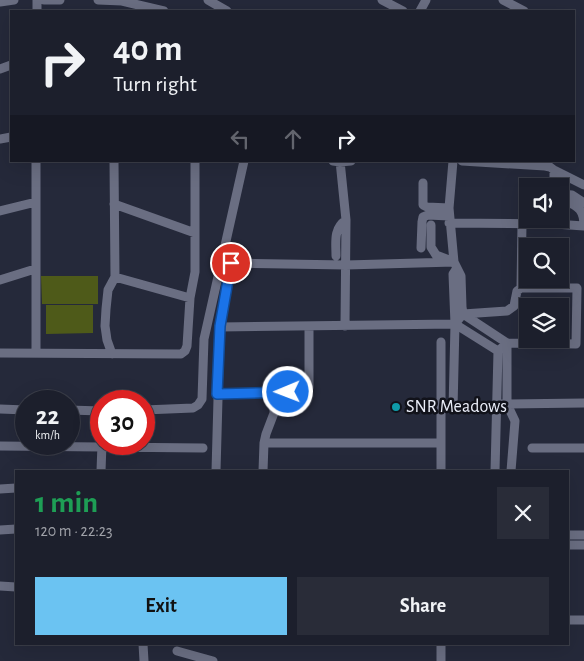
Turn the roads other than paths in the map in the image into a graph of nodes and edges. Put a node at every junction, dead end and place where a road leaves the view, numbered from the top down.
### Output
1 (14, 0) edge
2 (44, 0) edge
3 (48, 0) edge
4 (60, 0) edge
5 (70, 0) edge
6 (98, 0) edge
7 (208, 0) edge
8 (382, 0) edge
9 (503, 0) edge
10 (0, 2) edge
11 (150, 9) edge
12 (225, 10) edge
13 (401, 10) edge
14 (522, 10) edge
15 (36, 162) edge
16 (114, 162) edge
17 (194, 162) edge
18 (244, 162) edge
19 (338, 162) edge
20 (453, 162) edge
21 (479, 162) edge
22 (554, 170) junction
23 (554, 178) edge
24 (423, 183) dead end
25 (584, 185) edge
26 (569, 196) edge
27 (36, 202) junction
28 (569, 202) edge
29 (584, 203) edge
30 (114, 204) junction
31 (0, 211) edge
32 (449, 216) junction
33 (346, 220) junction
34 (569, 223) edge
35 (519, 224) edge
36 (431, 225) dead end
37 (584, 226) edge
38 (195, 233) junction
39 (421, 248) dead end
40 (336, 256) dead end
41 (346, 265) junction
42 (455, 265) junction
43 (35, 269) junction
44 (115, 277) junction
45 (0, 280) edge
46 (521, 288) edge
47 (580, 288) edge
48 (190, 298) junction
49 (463, 314) junction
50 (455, 324) junction
51 (220, 326) junction
52 (309, 326) junction
53 (345, 326) junction
54 (440, 342) dead end
55 (507, 343) junction
56 (580, 344) edge
57 (498, 351) junction
58 (0, 353) edge
59 (36, 353) junction
60 (112, 354) junction
61 (274, 393) junction
62 (217, 394) junction
63 (584, 403) edge
64 (496, 404) junction
65 (507, 404) junction
66 (0, 409) edge
67 (453, 409) dead end
68 (15, 410) edge
69 (155, 410) edge
70 (264, 443) junction
71 (440, 443) junction
72 (90, 445) edge
73 (0, 446) edge
74 (155, 447) edge
75 (203, 448) dead end
76 (532, 448) dead end
77 (584, 448) edge
78 (102, 455) edge
79 (102, 470) edge
80 (216, 470) edge
81 (263, 470) edge
82 (441, 470) edge
83 (495, 470) edge
84 (511, 470) edge
85 (0, 488) edge
86 (15, 488) edge
87 (15, 529) edge
88 (0, 530) edge
89 (569, 535) edge
90 (584, 535) edge
91 (584, 544) edge
92 (569, 545) edge
93 (0, 586) edge
94 (15, 587) edge
95 (569, 620) edge
96 (584, 620) edge
97 (143, 645) edge
98 (441, 645) edge
99 (177, 651) dead end
100 (144, 661) edge
101 (213, 661) edge
102 (440, 661) edge

1 - 10 street
2 - 3 street
3 - 4 street
4 - 5 street
6 - 11 street
7 - 12 street
8 - 13 street
9 - 14 street
15 - 27 street
16 - 30 street
17 - 38 street
18 - 69 street
19 - 33 street
20 - 32 street
21 - 22 street
22 - 23 street
22 - 25 street
24 - 32 street
26 - 29 street
27 - 31 street
27 - 43 street
28 - 37 street
30 - 38 street
30 - 44 street
32 - 35 street
32 - 39 street
32 - 42 street
33 - 40 street
33 - 41 street
34 - 37 street
36 - 42 street
38 - 48 street
41 - 42 street
41 - 51 street
41 - 53 street
42 - 49 street
42 - 50 street
43 - 45 street
43 - 59 street
44 - 48 street
44 - 60 street
46 - 49 street
47 - 56 street
48 - 60 street
49 - 50 street
49 - 55 street
50 - 53 street
50 - 57 street
50 - 67 street
51 - 52 street
51 - 62 street
52 - 53 street
52 - 61 street
54 - 71 street
55 - 56 street
55 - 57 street
55 - 65 street
57 - 64 street
58 - 59 street
59 - 60 street
61 - 62 street
61 - 70 street
62 - 80 street
63 - 65 street
64 - 65 street
64 - 83 street
65 - 84 street
66 - 68 street
70 - 71 street
70 - 81 street
71 - 82 street
72 - 73 street
74 - 75 street
76 - 77 street
78 - 79 street
85 - 86 street
87 - 88 street
89 - 90 street
91 - 92 street
93 - 94 street
95 - 96 street
97 - 100 street
98 - 102 street
99 - 101 street

